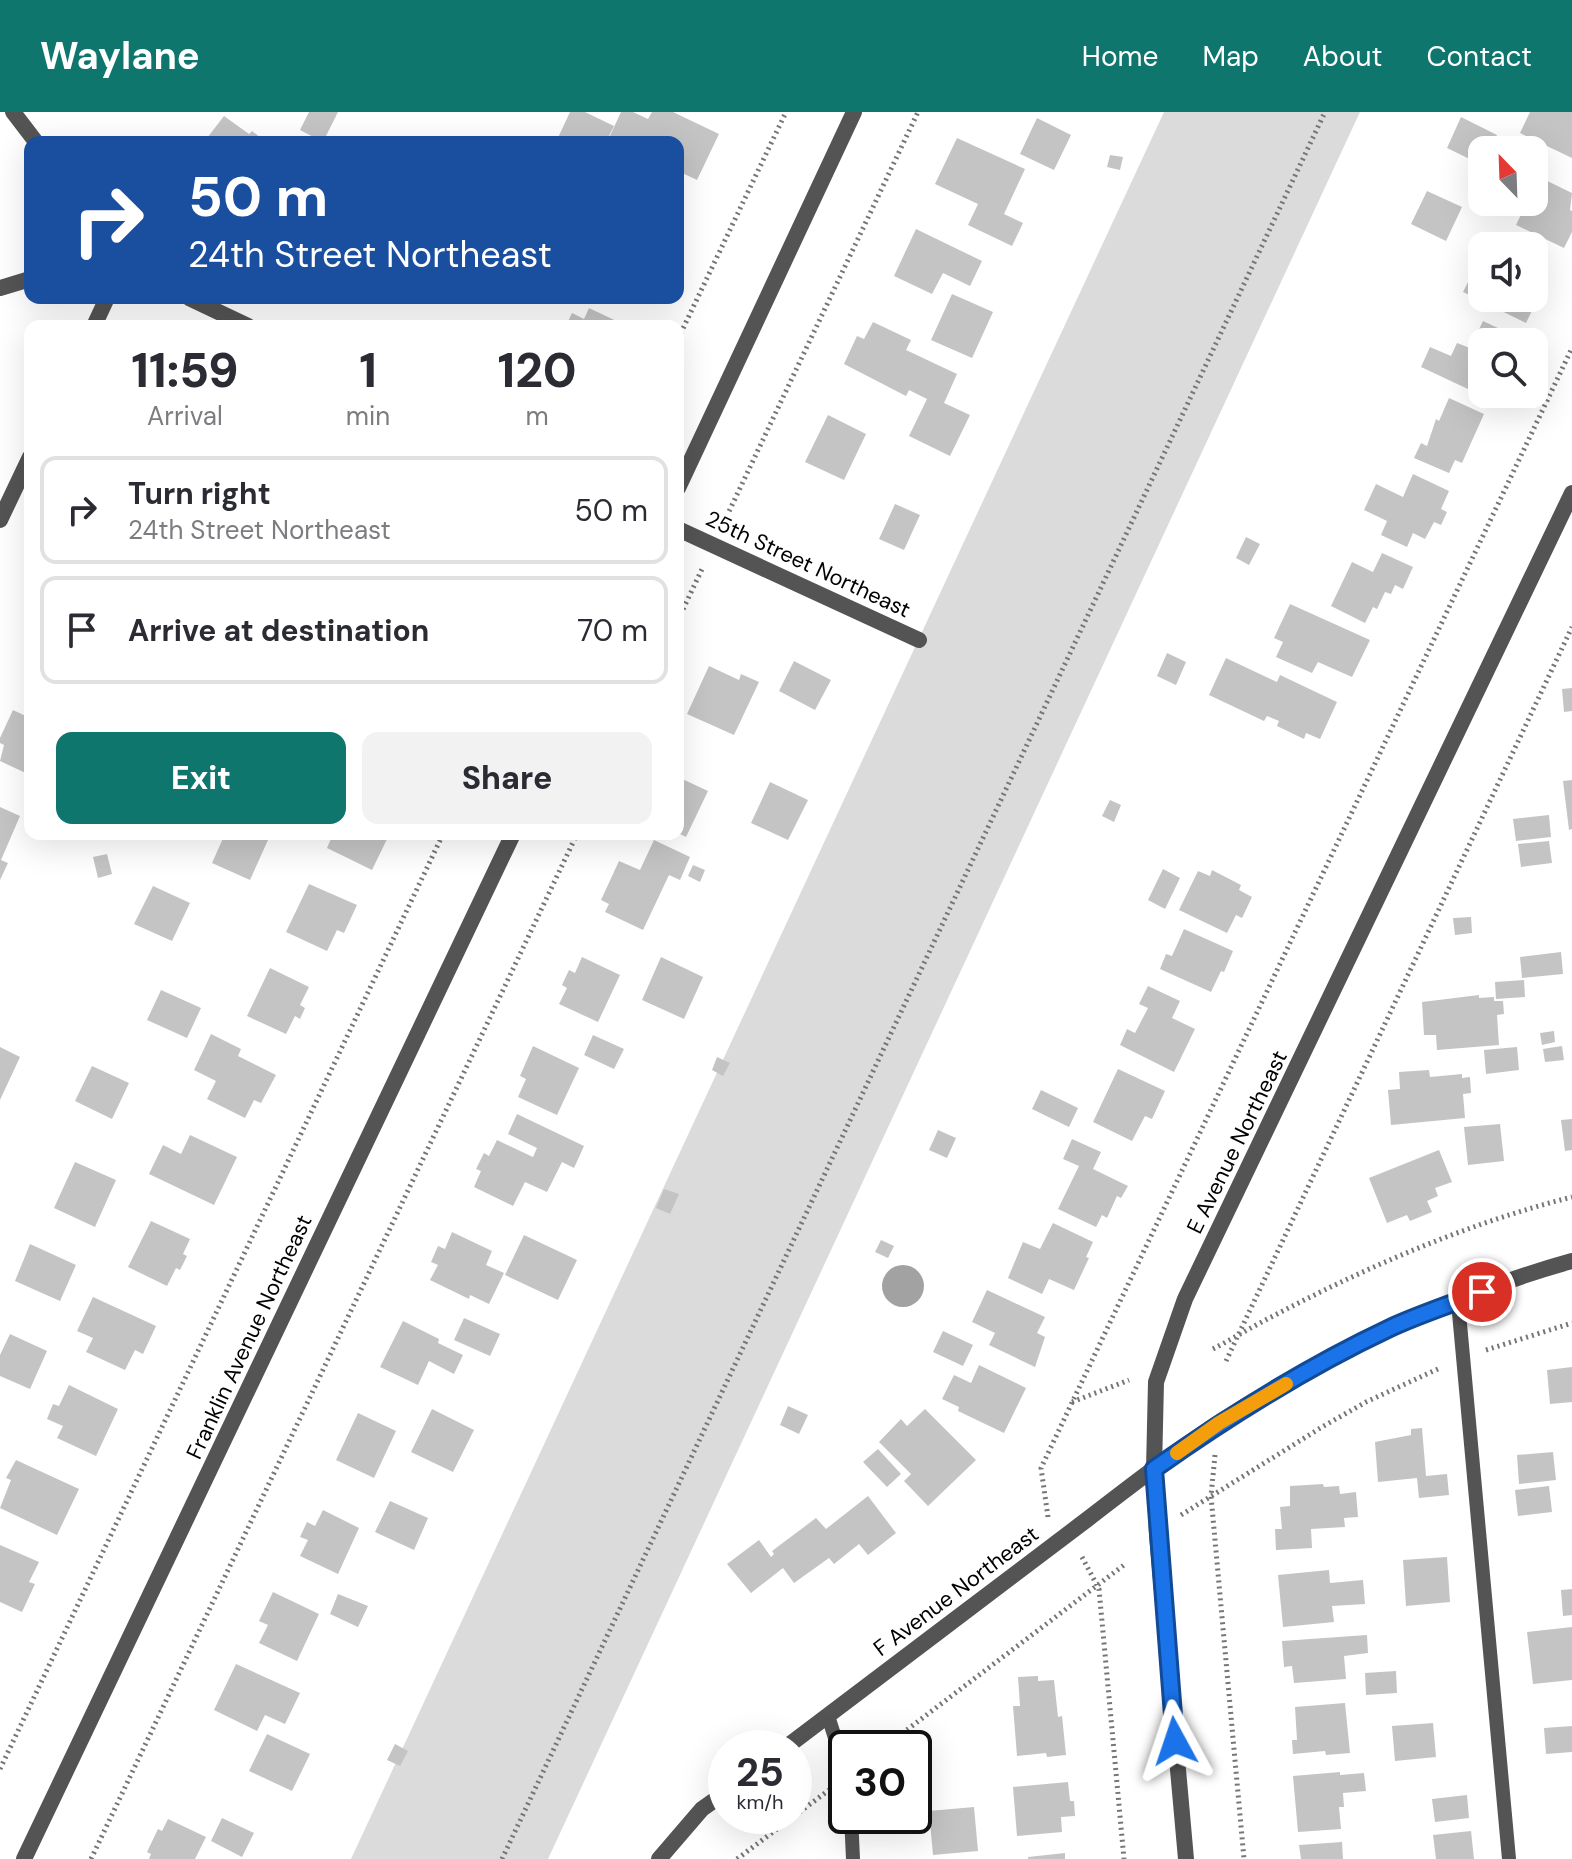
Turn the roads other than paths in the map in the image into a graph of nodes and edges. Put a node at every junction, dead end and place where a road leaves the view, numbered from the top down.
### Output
1 (13, 112) edge
2 (854, 112) edge
3 (31, 136) edge
4 (24, 281) edge
5 (0, 288) edge
6 (202, 304) edge
7 (235, 320) edge
8 (24, 470) edge
9 (684, 475) edge
10 (1572, 493) edge
11 (0, 520) edge
12 (684, 532) edge
13 (919, 640) dead end
14 (510, 840) edge
15 (1572, 1261) edge
16 (1458, 1302) junction
17 (1154, 1469) junction
18 (828, 1716) junction
19 (809, 1730) edge
20 (832, 1730) edge
21 (708, 1805) edge
22 (852, 1834) edge
23 (24, 1859) edge
24 (659, 1859) edge
25 (853, 1859) edge
26 (1186, 1859) edge
27 (1509, 1859) edge

1 - 3 street
2 - 9 street
4 - 5 street
6 - 7 street
8 - 11 street
10 - 17 street, E Avenue Northeast
12 - 13 street, 25th Street Northeast
14 - 23 street, Franklin Avenue Northeast
15 - 16 street, F Avenue Northeast
16 - 17 street, F Avenue Northeast
16 - 27 lane
17 - 18 street, F Avenue Northeast
17 - 26 street, E Avenue Northeast
18 - 19 street, F Avenue Northeast
18 - 20 lane
21 - 24 street
22 - 25 lane

